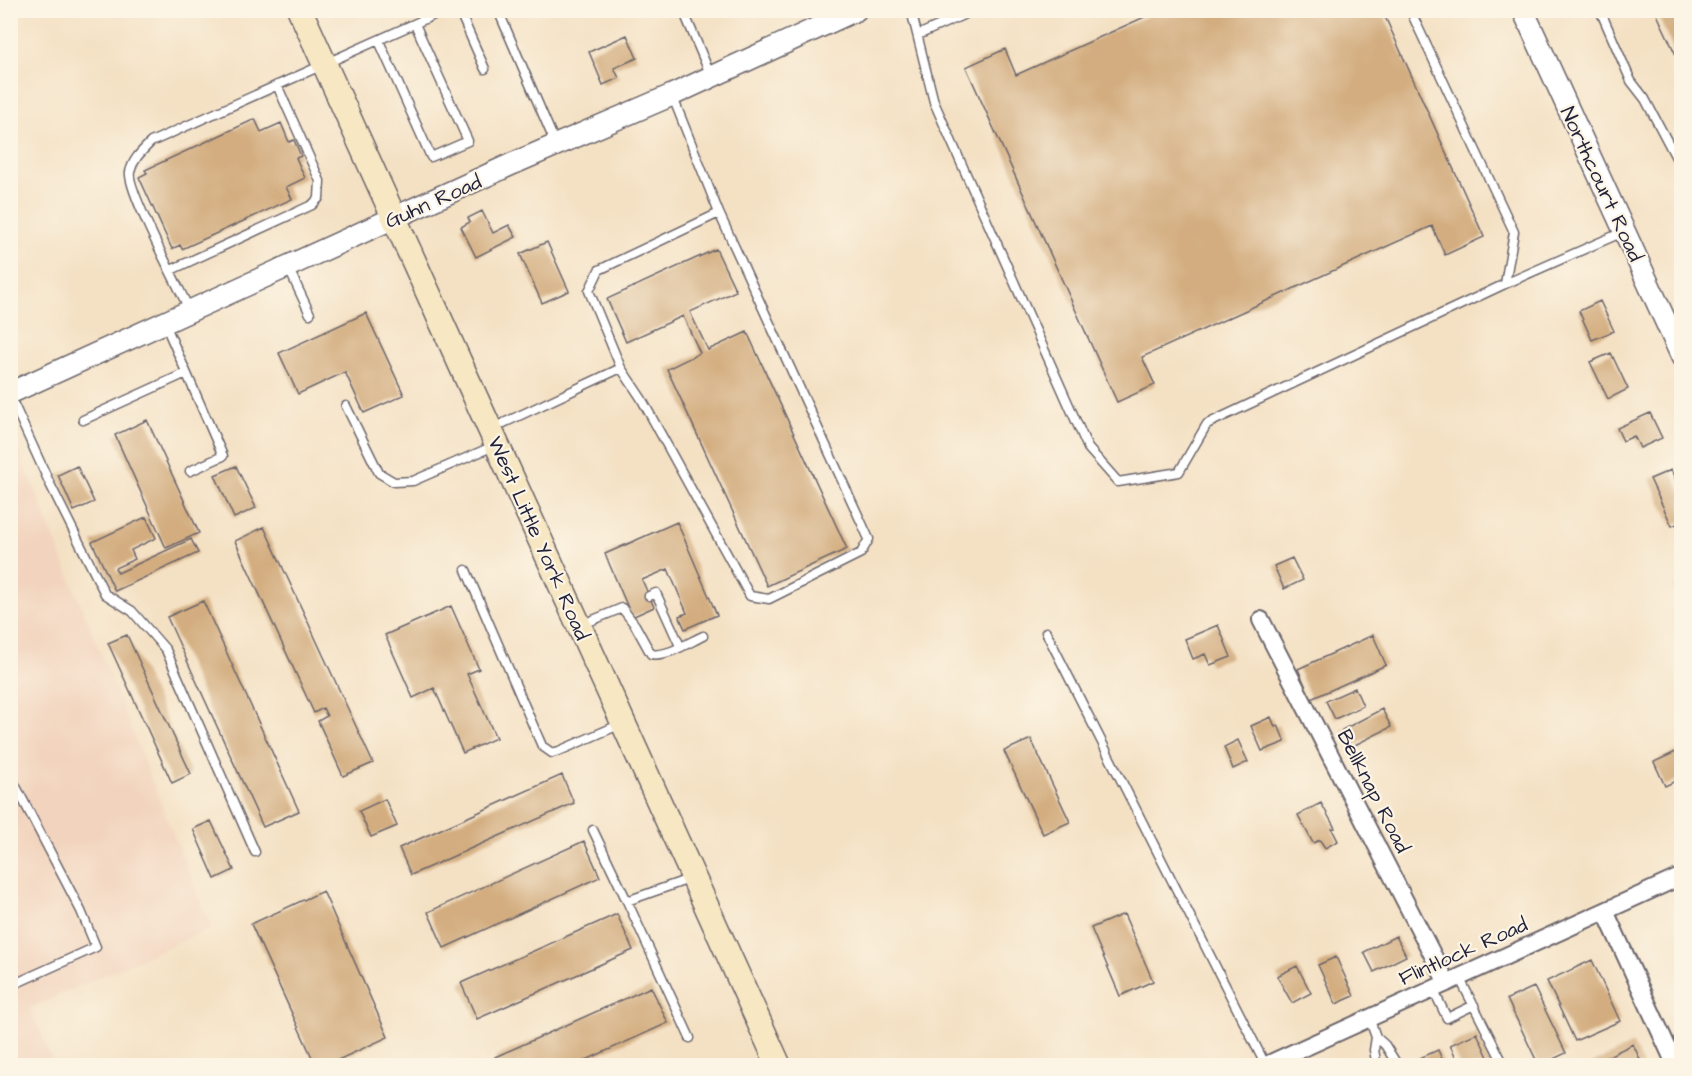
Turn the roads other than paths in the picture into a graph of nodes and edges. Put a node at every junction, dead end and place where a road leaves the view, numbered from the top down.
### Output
1 (300, 10) edge
2 (445, 10) edge
3 (459, 10) edge
4 (498, 10) edge
5 (683, 10) edge
6 (856, 10) edge
7 (912, 10) edge
8 (974, 10) edge
9 (1410, 10) edge
10 (1523, 10) edge
11 (1600, 10) edge
12 (415, 24) junction
13 (918, 35) junction
14 (379, 41) junction
15 (325, 64) junction
16 (485, 69) dead end
17 (711, 77) junction
18 (277, 85) junction
19 (672, 95) junction
20 (556, 145) junction
21 (1682, 169) edge
22 (719, 213) junction
23 (395, 218) junction
24 (1624, 231) junction
25 (288, 266) junction
26 (171, 270) junction
27 (1505, 284) junction
28 (190, 311) junction
29 (310, 314) dead end
30 (164, 323) junction
31 (1682, 357) edge
32 (621, 368) junction
33 (186, 373) junction
34 (10, 395) edge
35 (346, 406) dead end
36 (83, 420) dead end
37 (493, 437) junction
38 (190, 471) dead end
39 (466, 570) dead end
40 (649, 596) dead end
41 (1261, 620) dead end
42 (578, 626) junction
43 (1046, 632) dead end
44 (703, 636) dead end
45 (680, 646) junction
46 (622, 724) junction
47 (10, 775) edge
48 (593, 830) dead end
49 (255, 852) dead end
50 (1682, 876) edge
51 (692, 877) junction
52 (627, 901) junction
53 (1605, 910) junction
54 (1446, 983) junction
55 (10, 986) edge
56 (1474, 1005) junction
57 (1369, 1018) junction
58 (1376, 1037) junction
59 (690, 1038) dead end
60 (1501, 1059) dead end
61 (779, 1065) edge
62 (1265, 1065) edge
63 (1377, 1065) edge
64 (1398, 1065) edge
65 (1676, 1065) edge

1 - 15 main road, West Little York Road
2 - 12 lane
3 - 16 lane
4 - 20 lane
5 - 17 lane
6 - 17 street, Guhn Road
7 - 13 lane
8 - 13 lane
9 - 27 lane
10 - 24 street, Northcourt Road
11 - 21 lane
12 - 14 lane
12 - 14 lane
13 - 27 lane
14 - 15 lane
15 - 18 lane
15 - 23 main road, West Little York Road
17 - 19 street, Guhn Road
18 - 26 lane
18 - 26 lane
19 - 20 street, Guhn Road
19 - 22 lane
20 - 23 street, Guhn Road
22 - 32 lane
22 - 32 lane
23 - 25 street, Guhn Road
23 - 37 main road, West Little York Road
24 - 27 lane
24 - 31 street, Northcourt Road
25 - 28 street, Guhn Road
25 - 29 lane
26 - 28 lane
28 - 30 street, Guhn Road
30 - 33 lane
30 - 34 street, Guhn Road
32 - 37 lane
33 - 36 lane
33 - 38 lane
34 - 49 lane
35 - 37 lane
37 - 42 main road, West Little York Road
39 - 46 lane
40 - 45 lane
41 - 54 street, Bellknap Road
42 - 45 lane
42 - 46 main road, West Little York Road
43 - 62 lane
44 - 45 lane
46 - 51 main road, West Little York Road
47 - 55 lane
48 - 52 lane
50 - 53 street, Flintlock Road
51 - 52 lane
51 - 61 main road, West Little York Road
52 - 59 lane
53 - 54 street, Flintlock Road
53 - 65 street
54 - 56 lane
54 - 56 lane
54 - 57 street, Flintlock Road
56 - 60 lane
57 - 58 lane
57 - 62 street, Flintlock Road
58 - 63 lane
58 - 64 lane

